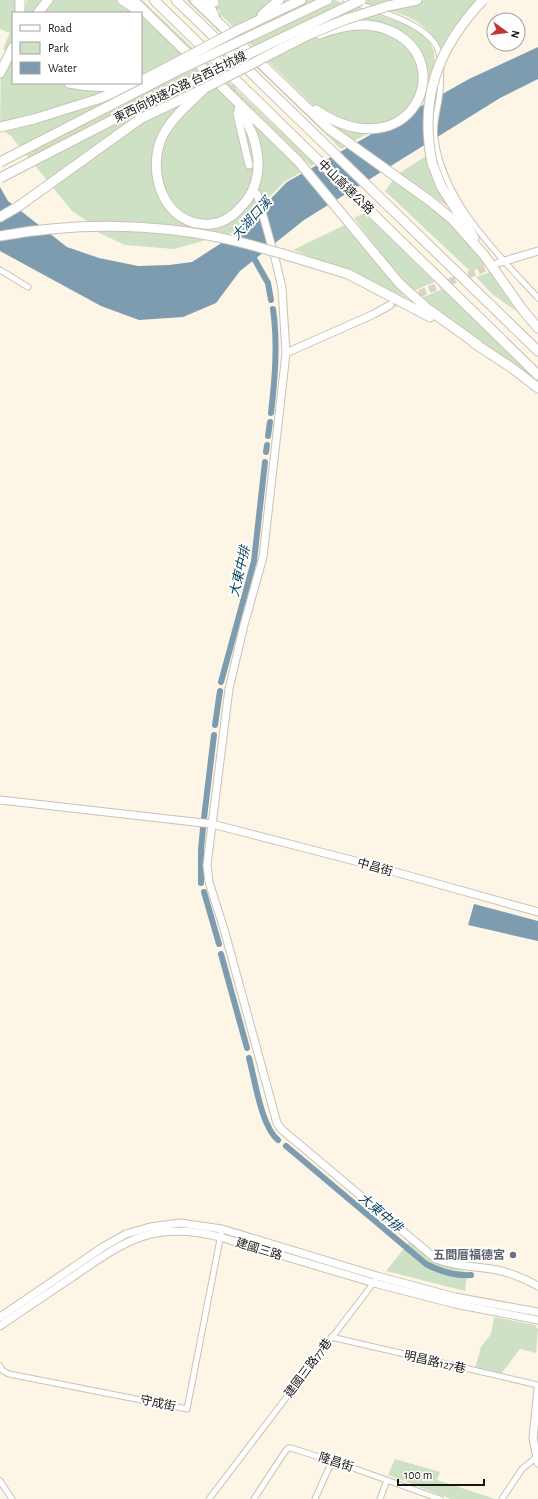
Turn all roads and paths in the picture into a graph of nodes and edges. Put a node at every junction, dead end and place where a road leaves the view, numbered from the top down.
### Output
1 (20, 0) edge
2 (48, 0) edge
3 (122, 0) edge
4 (133, 0) edge
5 (154, 0) edge
6 (176, 0) edge
7 (195, 0) edge
8 (279, 0) edge
9 (301, 0) edge
10 (326, 0) edge
11 (346, 0) edge
12 (361, 0) edge
13 (417, 0) edge
14 (483, 0) edge
15 (211, 1) edge
16 (20, 12) edge
17 (39, 12) edge
18 (140, 12) edge
19 (142, 14) edge
20 (238, 30) junction
21 (228, 31) junction
22 (12, 49) edge
23 (283, 49) junction
24 (187, 52) junction
25 (0, 73) edge
26 (142, 80) edge
27 (75, 84) edge
28 (135, 85) edge
29 (205, 88) junction
30 (227, 92) junction
31 (237, 114) dead end
32 (330, 125) junction
33 (0, 127) edge
34 (0, 162) edge
35 (249, 165) tunnel mouth
36 (0, 178) edge
37 (255, 197) junction
38 (0, 217) edge
39 (0, 236) edge
40 (538, 251) edge
41 (484, 255) junction
42 (501, 262) junction
43 (0, 270) edge
44 (28, 287) dead end
45 (538, 298) edge
46 (390, 305) tunnel mouth
47 (538, 328) edge
48 (478, 346) junction
49 (538, 351) edge
50 (286, 353) junction
51 (538, 375) edge
52 (538, 388) edge
53 (0, 800) edge
54 (212, 824) junction
55 (538, 912) edge
56 (222, 1229) junction
57 (220, 1237) junction
58 (375, 1280) junction
59 (538, 1286) edge
60 (538, 1312) edge
61 (0, 1317) edge
62 (538, 1320) edge
63 (0, 1326) edge
64 (331, 1337) junction
65 (0, 1366) edge
66 (538, 1385) edge
67 (538, 1388) edge
68 (537, 1458) edge
69 (332, 1461) junction
70 (387, 1480) junction
71 (0, 1481) edge
72 (12, 1499) edge
73 (209, 1499) edge
74 (254, 1499) edge
75 (315, 1499) edge
76 (380, 1499) edge
77 (440, 1499) edge
78 (502, 1499) edge

1 - 16 highway
2 - 17 highway
3 - 18 highway
4 - 24 highway
5 - 51 highway, 中山高速公路
6 - 49 highway, 中山高速公路
7 - 21 highway
8 - 20 highway
9 - 20 highway
10 - 34 highway, 東西向快速公路 台西古坑線, bridge
11 - 42 street
12 - 36 highway, 東西向快速公路 台西古坑線, bridge
13 - 23 highway, bridge
14 - 41 highway, bridge
15 - 21 highway
19 - 24 highway
20 - 26 highway, bridge
21 - 32 highway
22 - 25 highway
23 - 29 highway, bridge
23 - 32 highway, bridge
24 - 30 highway
27 - 28 highway
28 - 33 highway
29 - 37 highway
29 - 38 highway
30 - 37 highway
30 - 48 highway
31 - 35 street
32 - 41 highway
37 - 50 street
39 - 48 highway, bridge
40 - 42 street
41 - 47 highway
42 - 45 street
43 - 44 street
46 - 50 street
48 - 52 highway
50 - 54 street
53 - 54 street, 中昌街
54 - 55 street, 中昌街
54 - 59 street
56 - 57 street, 守成街
56 - 58 street, 建國三路
56 - 61 street, 建國三路
57 - 58 street, 建國三路
57 - 63 street, 建國三路
57 - 65 street, 守成街
58 - 60 street, 建國三路
58 - 62 street, 建國三路
58 - 64 street, 建國三路77巷
64 - 66 street, 明昌路127巷
64 - 73 street, 建國三路77巷
67 - 68 street
68 - 78 street
69 - 70 street, 隆昌街
69 - 74 street, 隆昌街
69 - 75 street
70 - 76 street
70 - 77 street, 隆昌街
71 - 72 street

